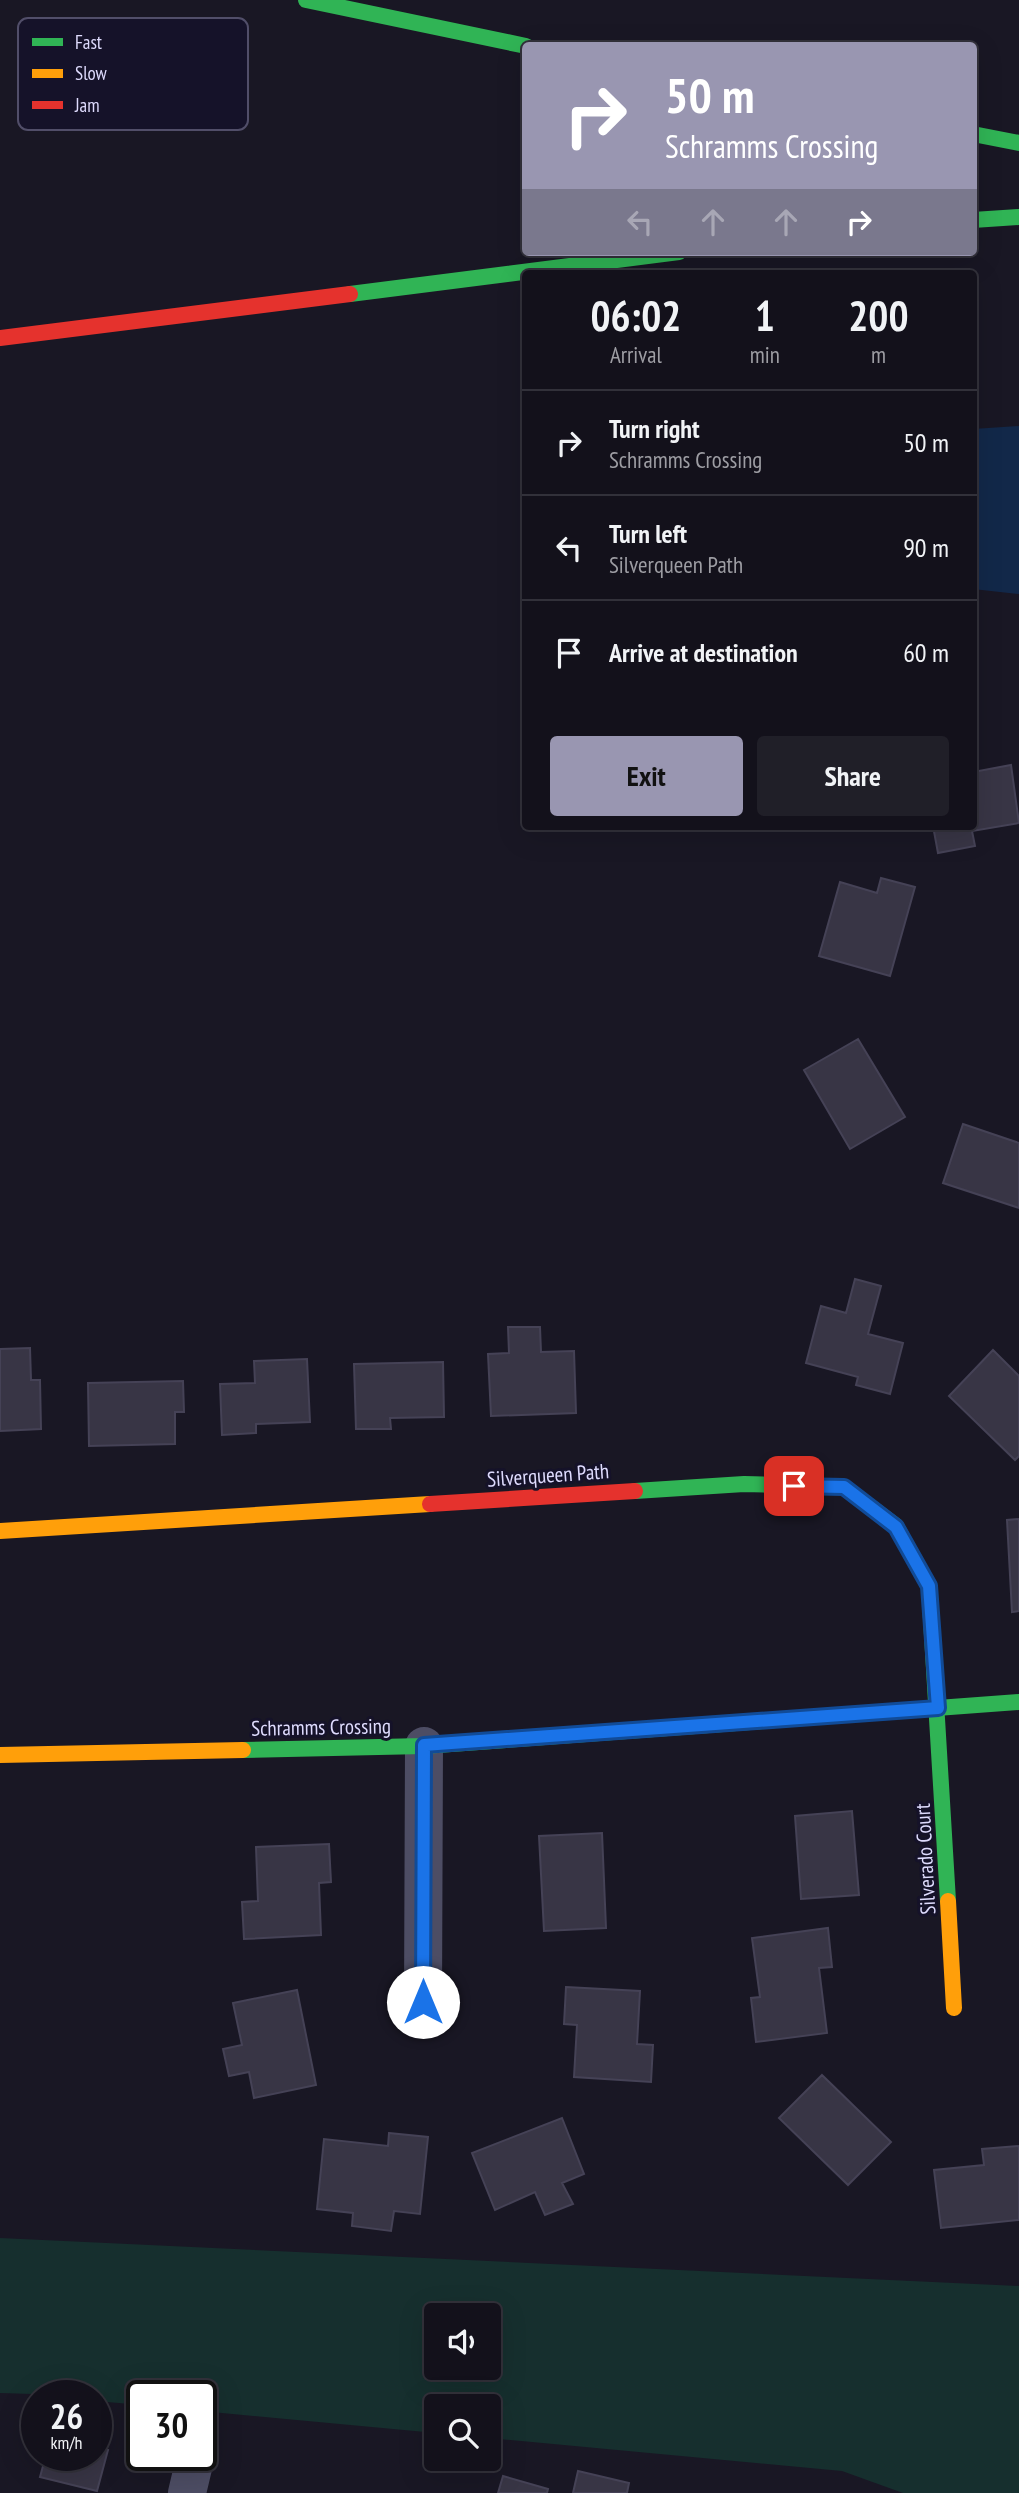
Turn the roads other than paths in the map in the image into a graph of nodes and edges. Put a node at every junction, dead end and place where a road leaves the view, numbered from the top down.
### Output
1 (306, 0) edge
2 (522, 45) edge
3 (977, 135) edge
4 (1019, 143) edge
5 (1019, 217) edge
6 (977, 220) edge
7 (647, 256) edge
8 (537, 270) edge
9 (522, 272) edge
10 (0, 338) edge
11 (0, 1531) edge
12 (1019, 1702) edge
13 (938, 1708) junction
14 (424, 1745) junction
15 (0, 1755) edge
16 (423, 2002) dead end
17 (954, 2008) dead end
18 (192, 2471) edge
19 (187, 2493) edge

1 - 2 main road
3 - 4 main road
5 - 6 main road
7 - 8 main road
9 - 10 main road
11 - 13 main road, Silverqueen Path
12 - 13 main road, Schramms Crossing
13 - 14 main road, Schramms Crossing
13 - 17 main road, Silverado Court
14 - 15 main road, Schramms Crossing
14 - 16 street
18 - 19 street

